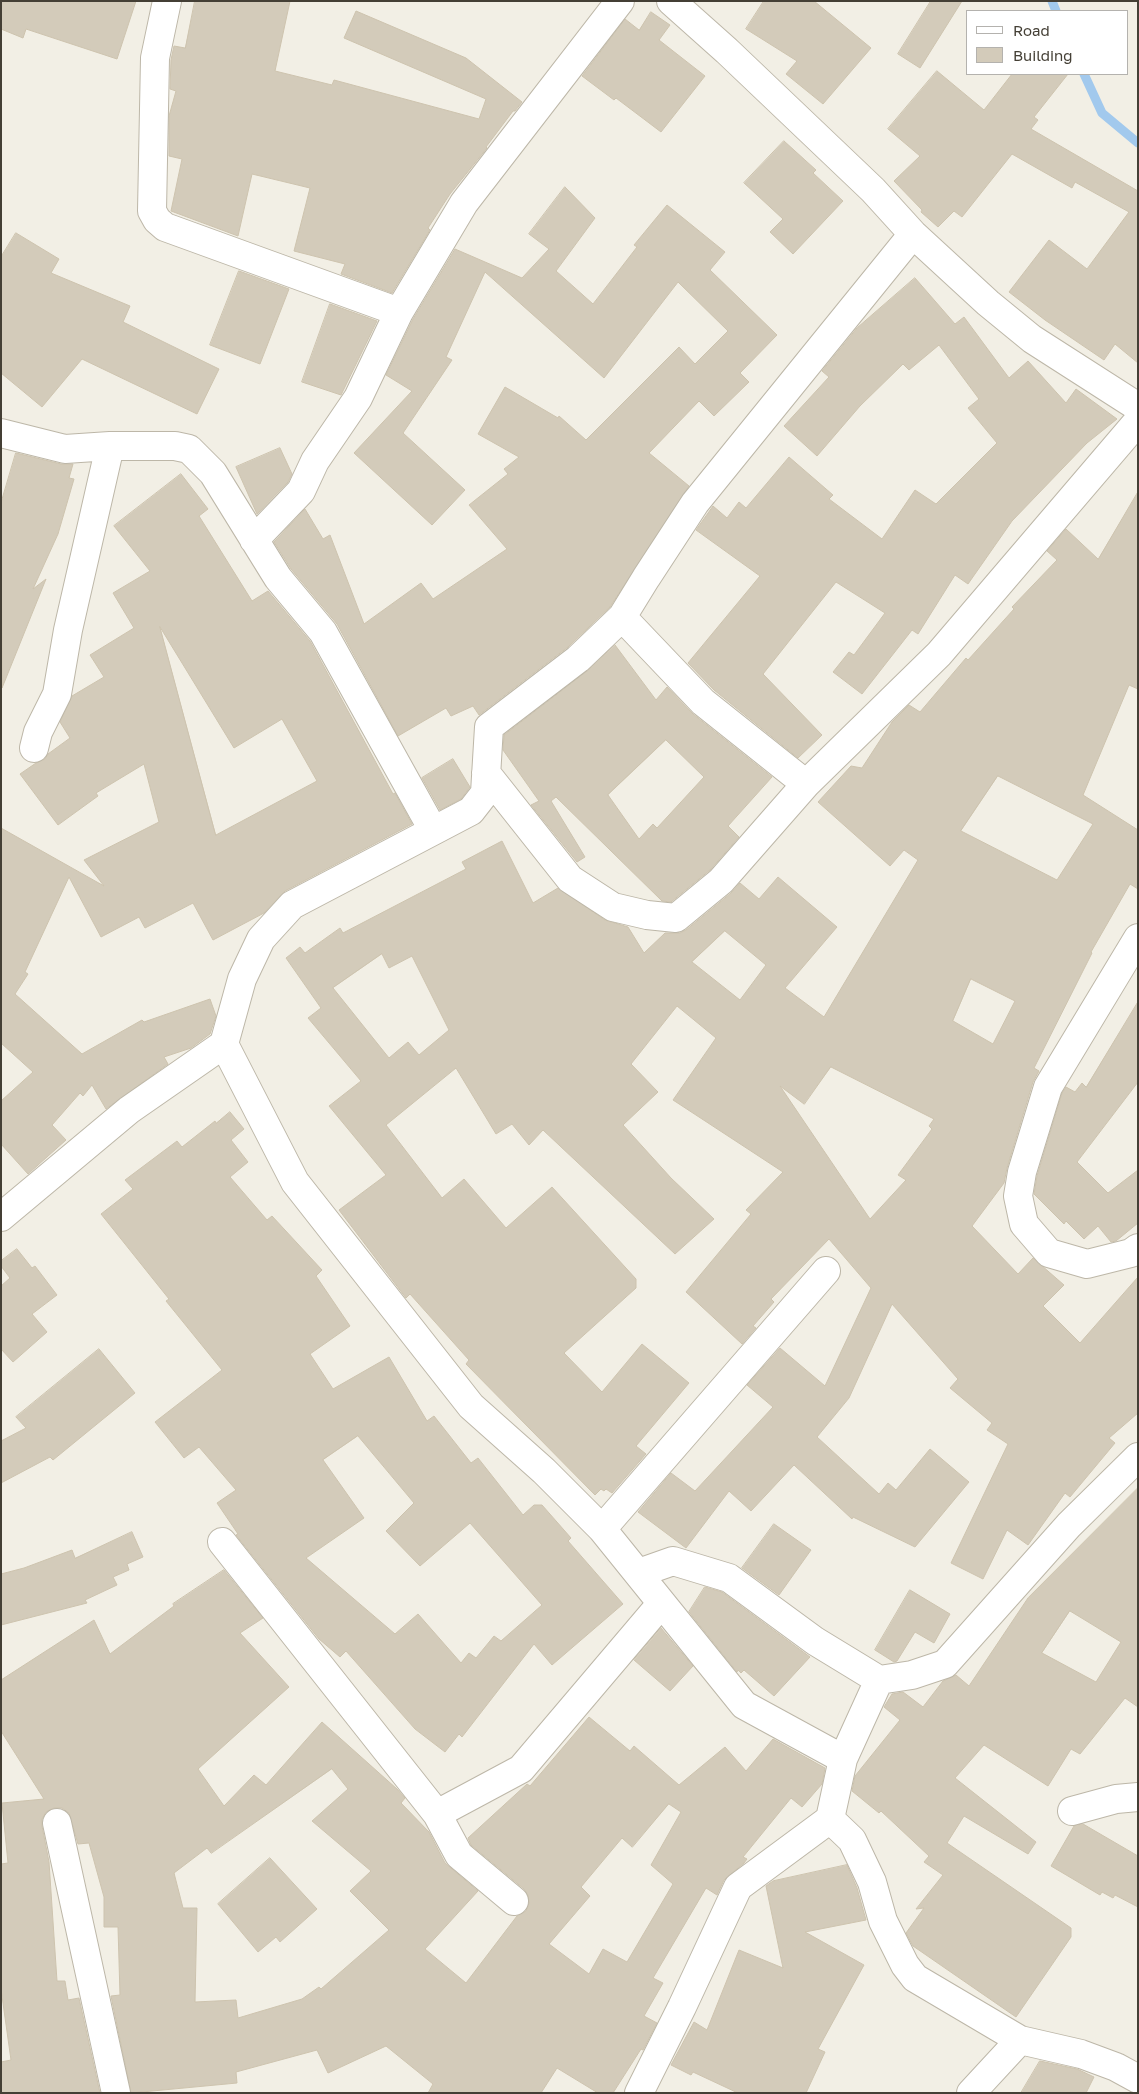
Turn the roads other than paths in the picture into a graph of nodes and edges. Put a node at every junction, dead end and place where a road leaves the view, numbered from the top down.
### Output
1 (167, 1) edge
2 (620, 1) edge
3 (671, 1) edge
4 (914, 234) junction
5 (399, 312) junction
6 (1138, 407) edge
7 (1138, 421) edge
8 (1, 433) edge
9 (110, 446) junction
10 (254, 540) junction
11 (622, 617) junction
12 (34, 748) dead end
13 (486, 773) junction
14 (806, 784) junction
15 (433, 830) junction
16 (1138, 938) edge
17 (224, 1044) junction
18 (1, 1217) edge
19 (1138, 1248) edge
20 (826, 1271) dead end
21 (1138, 1457) edge
22 (602, 1529) junction
23 (222, 1542) dead end
24 (639, 1574) junction
25 (662, 1604) junction
26 (879, 1680) junction
27 (843, 1759) junction
28 (1138, 1797) edge
29 (1072, 1811) dead end
30 (437, 1814) junction
31 (830, 1819) junction
32 (57, 1823) dead end
33 (514, 1901) dead end
34 (1020, 2040) junction
35 (1138, 2079) edge
36 (116, 2093) edge
37 (638, 2093) edge
38 (971, 2093) edge

1 - 5 street
2 - 5 street
3 - 4 street
4 - 6 street
4 - 11 street
5 - 10 street
7 - 14 street
8 - 9 street
9 - 10 street
9 - 12 street
10 - 15 street
11 - 13 street
11 - 14 street
13 - 14 street
13 - 15 street
15 - 17 street
16 - 19 street
17 - 18 street
17 - 22 street
20 - 22 street
21 - 26 street
22 - 24 street
23 - 30 street
24 - 25 street
24 - 26 street
25 - 27 street
25 - 30 street
26 - 27 street
27 - 31 street
28 - 29 street
30 - 33 street
31 - 34 street
31 - 37 street
32 - 36 street
34 - 35 street
34 - 38 street

